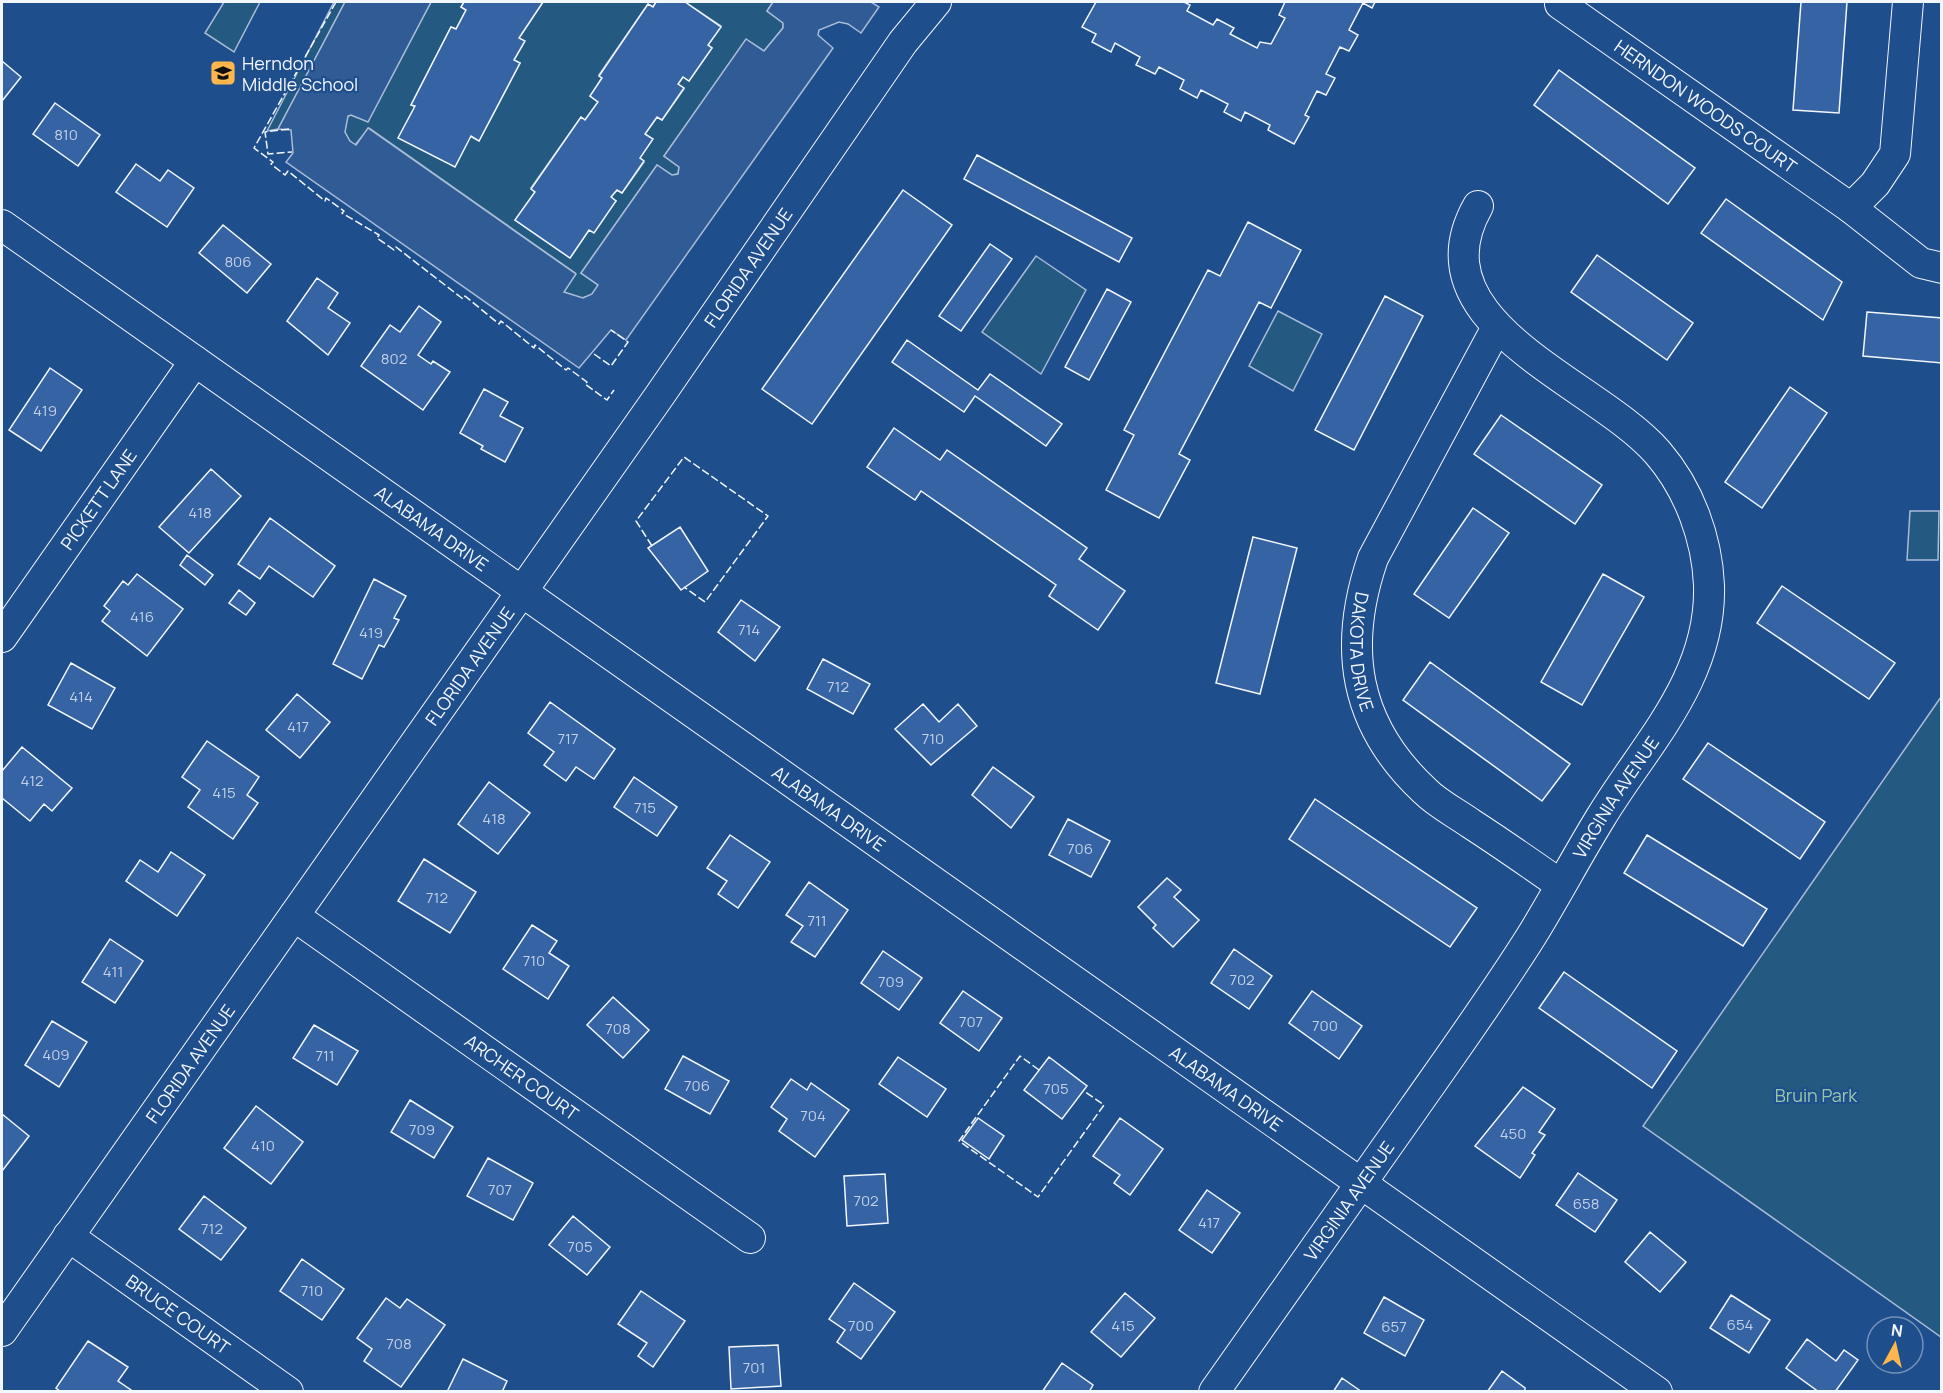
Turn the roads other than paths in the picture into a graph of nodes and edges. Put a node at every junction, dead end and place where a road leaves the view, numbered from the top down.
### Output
1 (936, 2) edge
2 (1908, 2) edge
3 (1560, 4) dead end
4 (1478, 206) dead end
5 (1851, 208) junction
6 (2, 225) edge
7 (1941, 268) edge
8 (1497, 327) junction
9 (195, 361) junction
10 (522, 591) junction
11 (2, 637) edge
12 (1561, 885) junction
13 (294, 916) junction
14 (1362, 1182) junction
15 (68, 1236) junction
16 (750, 1238) dead end
17 (2, 1331) edge
18 (288, 1392) edge
19 (1214, 1392) edge
20 (1657, 1392) edge

1 - 10 street, FLORIDA AVENUE
2 - 5 street
3 - 5 street, HERNDON WOODS COURT
4 - 8 street, VIRGINIA AVENUE
5 - 7 street, HERNDON WOODS COURT
6 - 9 street, ALABAMA DRIVE
8 - 12 street, DAKOTA DRIVE
8 - 12 street, VIRGINIA AVENUE
9 - 10 street, ALABAMA DRIVE
9 - 11 street, PICKETT LANE
10 - 13 street, FLORIDA AVENUE
10 - 14 street, ALABAMA DRIVE
12 - 14 street, VIRGINIA AVENUE
13 - 15 street, FLORIDA AVENUE
13 - 16 street, ARCHER COURT
14 - 19 street, VIRGINIA AVENUE
14 - 20 street, ALABAMA DRIVE
15 - 17 street, FLORIDA AVENUE
15 - 18 street, BRUCE COURT

